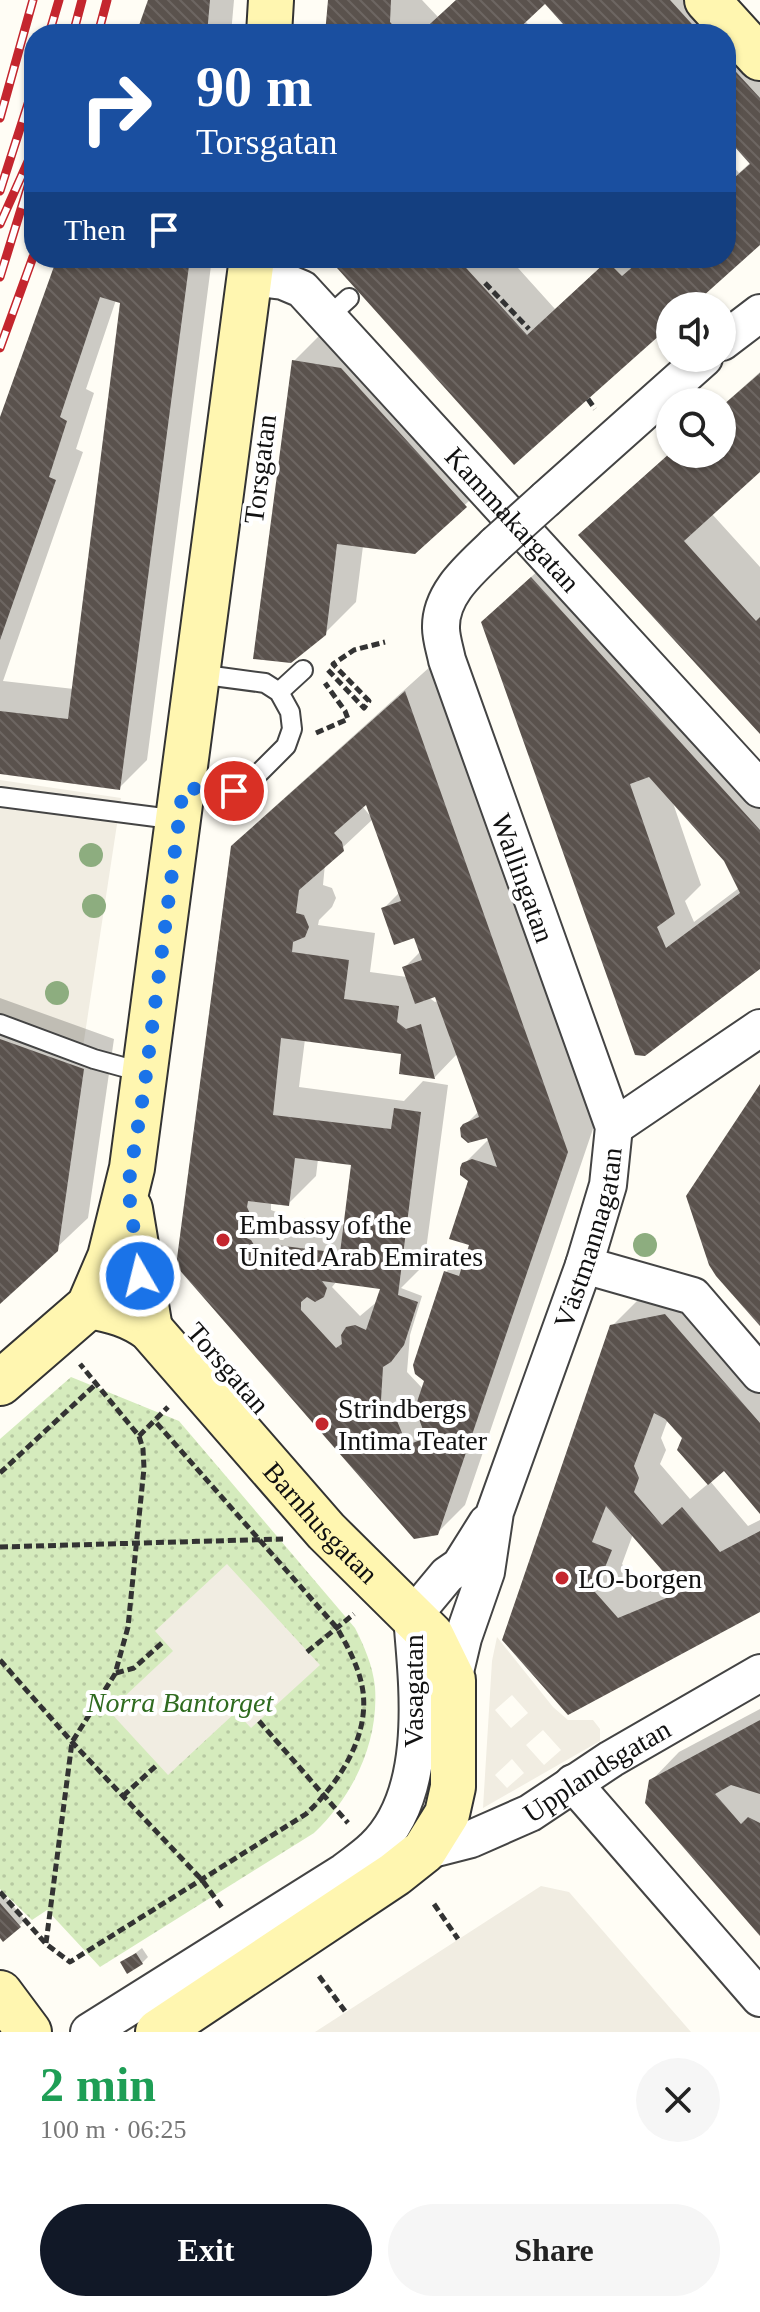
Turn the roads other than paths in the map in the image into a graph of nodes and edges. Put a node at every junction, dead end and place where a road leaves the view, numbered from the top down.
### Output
1 (271, 0) edge
2 (707, 0) edge
3 (743, 0) edge
4 (760, 20) edge
5 (270, 24) edge
6 (729, 24) edge
7 (736, 32) edge
8 (760, 58) edge
9 (251, 268) edge
10 (253, 268) edge
11 (760, 304) edge
12 (738, 329) edge
13 (688, 372) edge
14 (303, 670) dead end
15 (198, 674) junction
16 (279, 692) junction
17 (760, 789) edge
18 (0, 797) edge
19 (181, 804) junction
20 (0, 1024) edge
21 (760, 1028) edge
22 (145, 1073) junction
23 (614, 1127) junction
24 (128, 1187) junction
25 (584, 1265) junction
26 (89, 1306) junction
27 (150, 1329) junction
28 (760, 1374) edge
29 (0, 1383) edge
30 (495, 1512) junction
31 (412, 1617) junction
32 (760, 1673) edge
33 (453, 1680) junction
34 (573, 1783) junction
35 (424, 1851) junction
36 (0, 1993) edge
37 (760, 1998) edge
38 (29, 2032) edge
39 (89, 2032) edge
40 (158, 2032) edge

1 - 5 main road
2 - 6 main road
3 - 4 main road
7 - 8 main road
9 - 15 main road, Torsgatan
10 - 17 street, Kammakargatan
11 - 12 street
13 - 23 street, Wallingatan, bridge
14 - 16 lane
15 - 16 lane
15 - 19 main road, Torsgatan
16 - 19 lane
18 - 19 lane
19 - 22 main road, Torsgatan
20 - 22 lane
21 - 23 street, Västmannagatan
22 - 24 main road, Torsgatan
23 - 25 street, Västmannagatan
24 - 26 main road, Torsgatan
24 - 27 main road, Torsgatan
25 - 28 street
25 - 30 street, Västmannagatan
26 - 27 main road, Barnhusgatan
26 - 29 main road
27 - 31 main road, Barnhusgatan
30 - 31 street, Västmannagatan
30 - 33 street, Västmannagatan
31 - 33 main road, Vasagatan
31 - 39 street, Vasagatan
32 - 34 street, Upplandsgatan
33 - 35 main road, Vasagatan
34 - 35 street, Upplandsgatan
34 - 37 street
35 - 40 main road, Vasagatan
36 - 38 main road

